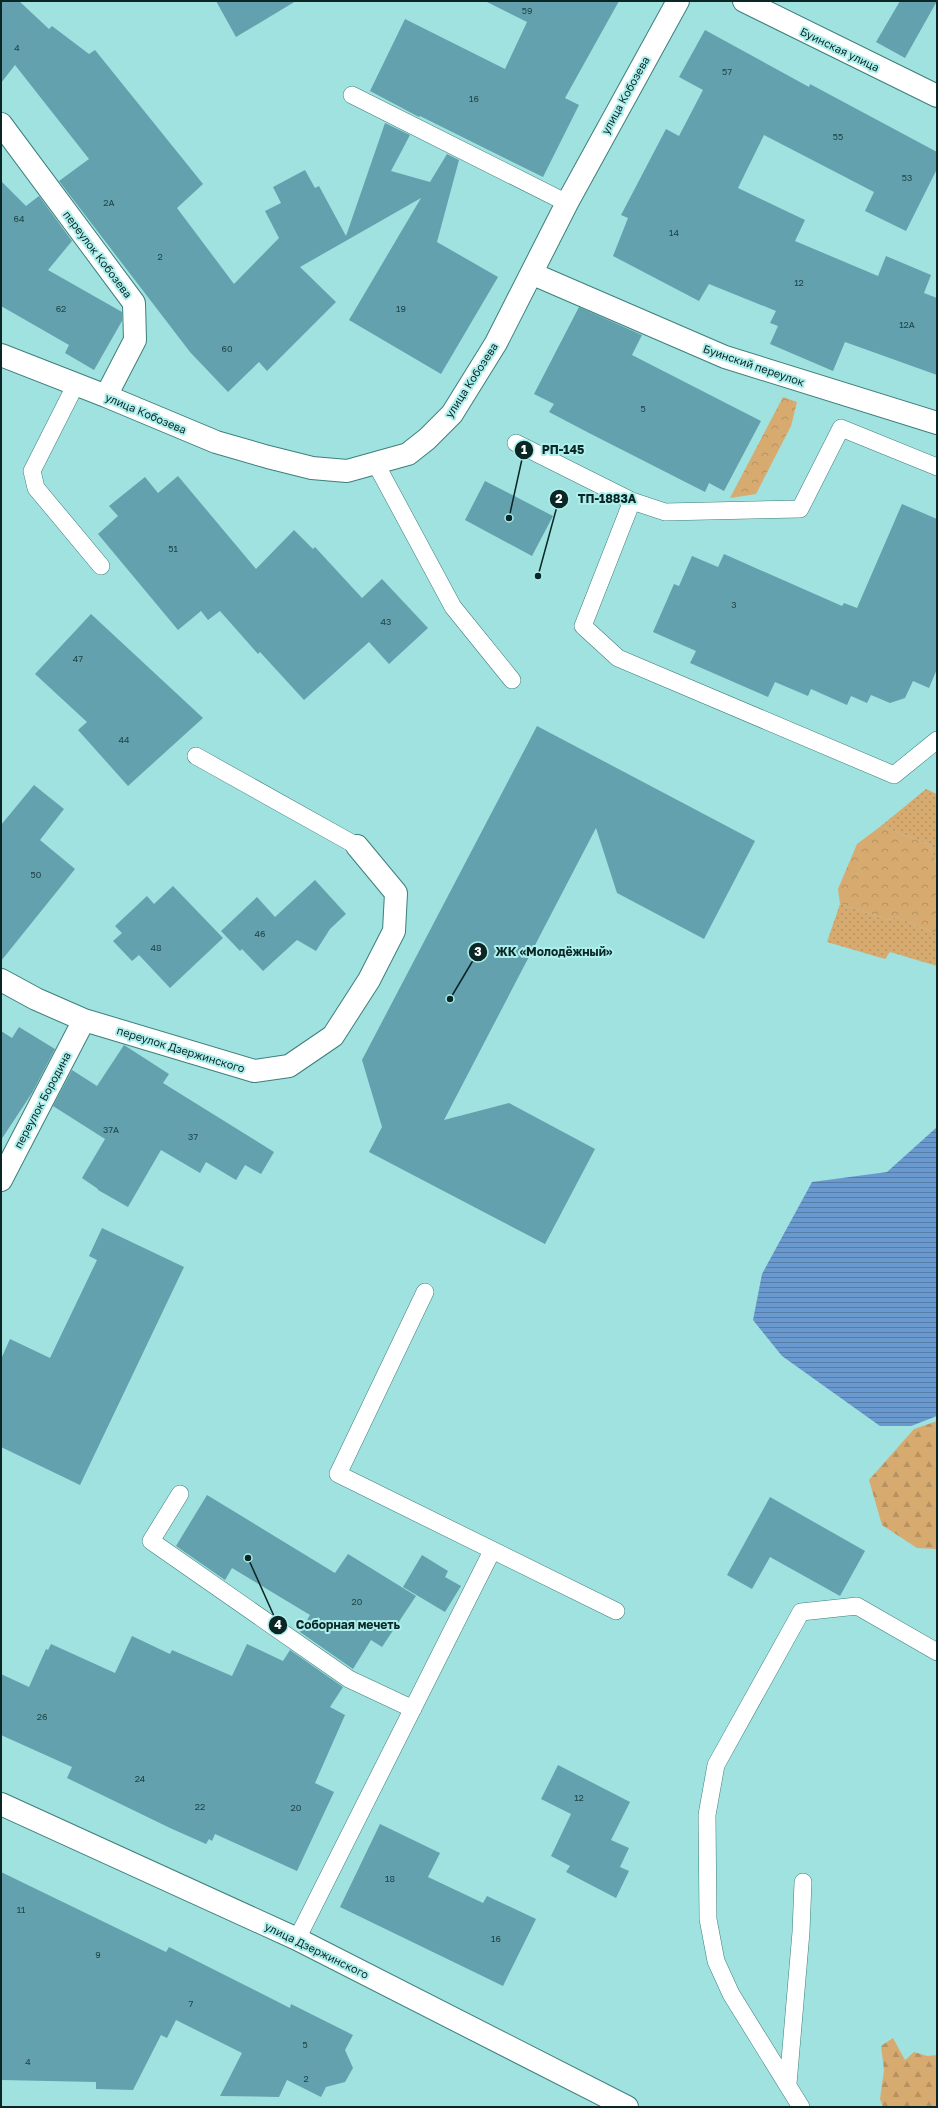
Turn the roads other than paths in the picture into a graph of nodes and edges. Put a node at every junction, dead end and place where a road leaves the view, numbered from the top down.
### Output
1 (678, 1) edge
2 (744, 1) edge
3 (352, 95) dead end
4 (937, 96) edge
5 (1, 124) edge
6 (567, 204) junction
7 (533, 274) junction
8 (1, 355) edge
9 (76, 384) junction
10 (106, 396) junction
11 (937, 423) edge
12 (516, 443) dead end
13 (376, 464) junction
14 (937, 468) edge
15 (632, 502) junction
16 (101, 566) dead end
17 (512, 680) dead end
18 (937, 740) edge
19 (196, 756) dead end
20 (357, 846) joint
21 (1, 980) edge
22 (84, 1020) junction
23 (1, 1180) edge
24 (425, 1292) dead end
25 (180, 1494) dead end
26 (492, 1551) junction
27 (616, 1611) dead end
28 (937, 1652) edge
29 (413, 1709) junction
30 (1, 1804) edge
31 (804, 1882) dead end
32 (297, 1939) junction
33 (788, 2084) junction
34 (627, 2107) edge
35 (801, 2107) edge

1 - 6 street, улица Кобозева
2 - 4 street, Буинская улица
3 - 6 lane
5 - 10 street, переулок Кобозева
6 - 7 street, улица Кобозева
7 - 11 street, Буинский переулок
7 - 13 street, улица Кобозева
8 - 9 street, улица Кобозева
9 - 10 street, улица Кобозева
9 - 16 lane
10 - 13 street, улица Кобозева
12 - 15 lane
13 - 17 lane
14 - 15 lane
15 - 18 lane
19 - 20 lane
20 - 22 street, переулок Дзержинского
21 - 22 street, переулок Дзержинского
22 - 23 street, переулок Бородина
24 - 26 lane
25 - 29 lane
26 - 27 lane
26 - 29 lane
28 - 33 lane
29 - 32 lane
30 - 32 street, улица Дзержинского
31 - 33 lane
32 - 34 street, улица Дзержинского
33 - 35 lane

